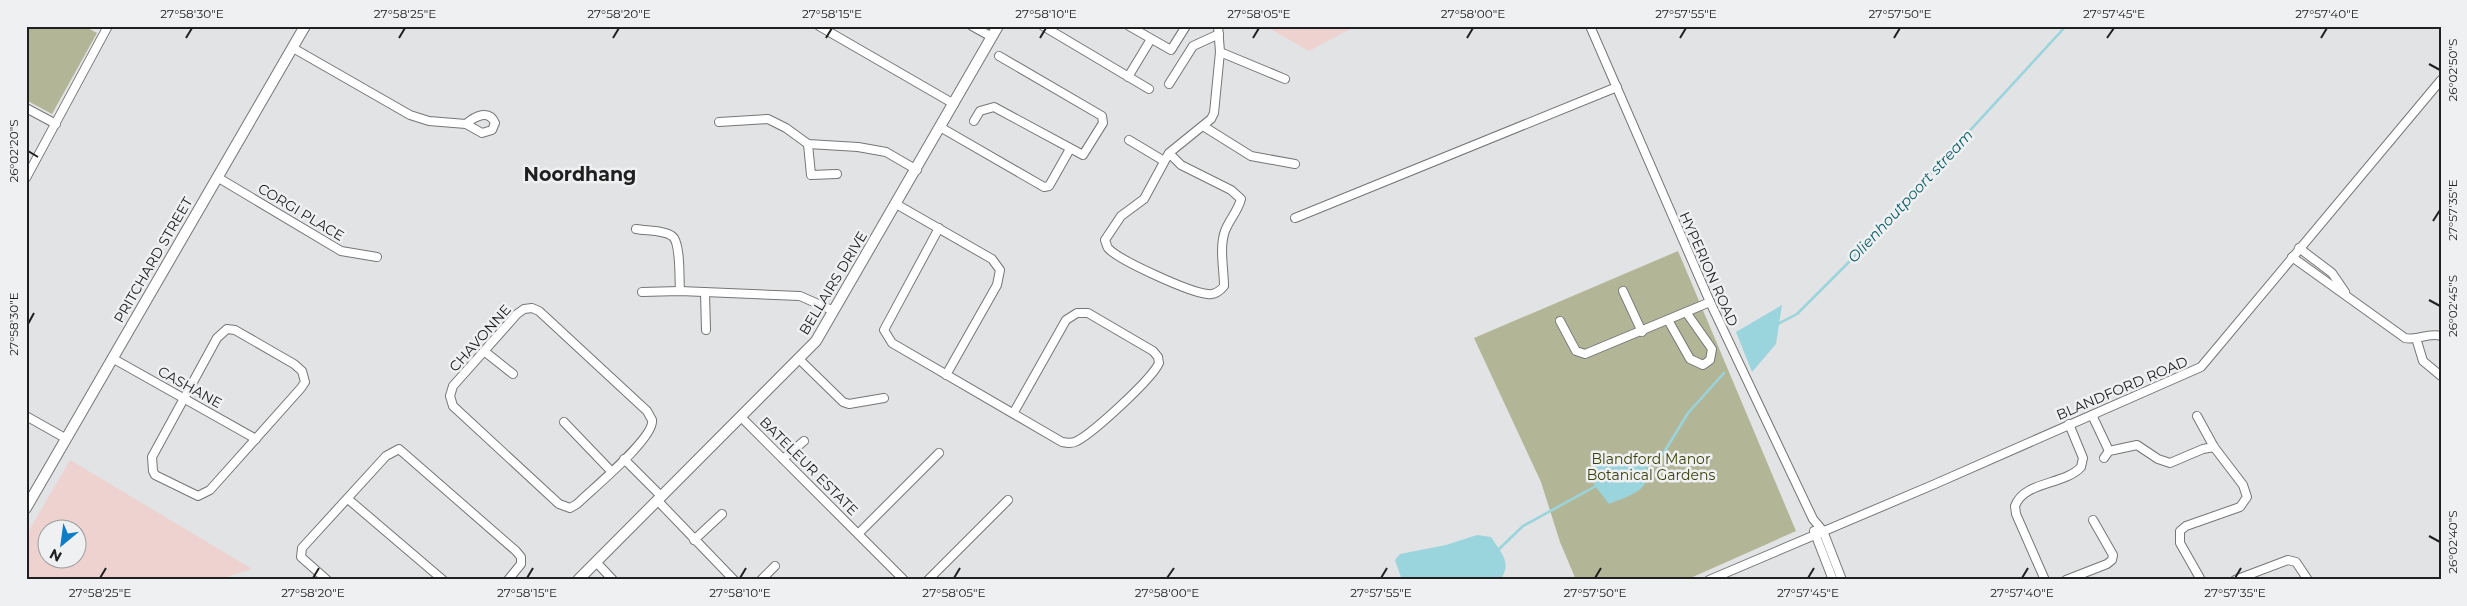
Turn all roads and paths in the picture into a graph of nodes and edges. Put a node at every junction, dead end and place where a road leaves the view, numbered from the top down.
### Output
1 (305, 26) edge
2 (819, 26) edge
3 (972, 26) edge
4 (998, 26) edge
5 (1042, 26) edge
6 (1129, 26) edge
7 (1186, 26) edge
8 (1590, 26) edge
9 (106, 27) edge
10 (1219, 30) edge
11 (992, 37) junction
12 (1151, 39) junction
13 (293, 48) junction
14 (1220, 52) junction
15 (999, 56) dead end
16 (1128, 77) junction
17 (1285, 79) dead end
18 (2441, 80) edge
19 (1169, 84) dead end
20 (1617, 88) junction
21 (1150, 89) dead end
22 (954, 104) junction
23 (26, 108) edge
24 (974, 121) dead end
25 (719, 122) dead end
26 (56, 124) junction
27 (466, 124) dead end
28 (1203, 126) junction
29 (940, 127) junction
30 (1129, 140) dead end
31 (808, 144) junction
32 (1070, 149) junction
33 (1169, 153) junction
34 (1164, 161) junction
35 (1295, 164) dead end
36 (917, 170) junction
37 (837, 174) dead end
38 (811, 175) junction
39 (801, 176) dead end
40 (217, 177) junction
41 (26, 178) edge
42 (896, 204) junction
43 (1295, 218) dead end
44 (939, 228) junction
45 (636, 229) dead end
46 (2299, 248) junction
47 (377, 257) dead end
48 (2292, 257) junction
49 (680, 291) junction
50 (1623, 291) dead end
51 (642, 292) dead end
52 (705, 292) junction
53 (2347, 296) junction
54 (1710, 302) junction
55 (834, 311) junction
56 (1686, 312) junction
57 (1668, 320) junction
58 (1560, 321) dead end
59 (706, 330) dead end
60 (1642, 332) junction
61 (2441, 336) edge
62 (2416, 338) junction
63 (484, 350) junction
64 (112, 358) junction
65 (799, 359) junction
66 (513, 374) dead end
67 (946, 375) junction
68 (2441, 376) edge
69 (184, 398) junction
70 (884, 398) dead end
71 (1014, 412) junction
72 (2092, 415) junction
73 (26, 416) edge
74 (2197, 416) dead end
75 (742, 417) junction
76 (564, 422) dead end
77 (2069, 424) junction
78 (65, 438) junction
79 (256, 438) junction
80 (804, 441) dead end
81 (2214, 447) junction
82 (2110, 450) junction
83 (939, 453) dead end
84 (2104, 458) dead end
85 (624, 459) junction
86 (783, 459) junction
87 (612, 471) junction
88 (659, 498) junction
89 (348, 499) junction
90 (1008, 500) dead end
91 (26, 508) edge
92 (722, 514) dead end
93 (1812, 519) junction
94 (2094, 520) dead end
95 (1822, 531) junction
96 (859, 533) junction
97 (1814, 534) junction
98 (694, 540) junction
99 (596, 562) junction
100 (775, 566) dead end
101 (327, 580) edge
102 (443, 580) edge
103 (508, 580) edge
104 (578, 580) edge
105 (613, 580) edge
106 (734, 580) edge
107 (761, 580) edge
108 (904, 580) edge
109 (928, 580) edge
110 (1708, 580) edge
111 (1833, 580) edge
112 (1842, 580) edge
113 (2045, 580) edge
114 (2066, 580) edge
115 (2201, 580) edge
116 (2235, 580) edge
117 (2308, 580) edge

1 - 13 street, PRITCHARD STREET
2 - 22 street
3 - 11 street
4 - 11 street, BELLAIRS DRIVE
5 - 16 street
6 - 12 street
7 - 12 street
8 - 20 street, HYPERION ROAD
9 - 26 street
10 - 14 street
10 - 19 street
11 - 22 street, BELLAIRS DRIVE
12 - 16 street
13 - 27 street
13 - 40 street, PRITCHARD STREET
14 - 17 street
14 - 28 street
15 - 32 street
16 - 21 street
18 - 46 street, BLANDFORD ROAD
20 - 43 street
20 - 54 street, HYPERION ROAD
22 - 29 street, BELLAIRS DRIVE
23 - 26 street
24 - 32 street
25 - 31 street
26 - 41 street
28 - 33 street
28 - 35 street
29 - 32 street
29 - 36 street, BELLAIRS DRIVE
30 - 34 street
31 - 36 street
31 - 38 street
33 - 34 street
33 - 34 street
36 - 42 street, BELLAIRS DRIVE
37 - 38 street
38 - 39 street
40 - 47 street, CORGI PLACE
40 - 64 street, PRITCHARD STREET
42 - 44 street
42 - 55 street, BELLAIRS DRIVE
44 - 67 street
44 - 67 street
45 - 49 street
46 - 48 street, BLANDFORD ROAD
46 - 53 street
48 - 53 street
48 - 72 street, BLANDFORD ROAD
49 - 51 street
49 - 52 street
50 - 60 street
52 - 55 street
52 - 59 street
53 - 62 street
54 - 56 street
54 - 93 street, HYPERION ROAD
55 - 65 street, BELLAIRS DRIVE
56 - 57 street
56 - 57 street
57 - 60 street
58 - 60 street
61 - 62 street
62 - 68 street
63 - 66 street
63 - 85 street, CHAVONNE
63 - 87 street, CHAVONNE
64 - 69 street, CASHANE
64 - 78 street, PRITCHARD STREET
65 - 70 street
65 - 75 street, BELLAIRS DRIVE
67 - 71 street
69 - 79 street, CASHANE
69 - 79 street
69 - 79 street
71 - 71 street
72 - 77 street, BLANDFORD ROAD
72 - 82 street
73 - 78 street
74 - 81 street
75 - 86 street, BATELEUR ESTATE
75 - 88 street, BELLAIRS DRIVE
76 - 87 street
77 - 95 street, BLANDFORD ROAD
77 - 113 street
78 - 91 street, PRITCHARD STREET
80 - 86 street
81 - 82 street
81 - 115 street
82 - 84 street
83 - 96 street, BATELEUR ESTATE
85 - 87 street, CHAVONNE
85 - 88 street
86 - 96 street, BATELEUR ESTATE
88 - 98 street
88 - 99 street, BELLAIRS DRIVE
89 - 101 street
89 - 102 street
89 - 103 street
90 - 109 street
92 - 98 street
93 - 95 street, HYPERION ROAD
93 - 97 street, HYPERION ROAD
94 - 114 street
95 - 97 street, BLANDFORD ROAD
95 - 112 street, HYPERION ROAD
96 - 108 street, BATELEUR ESTATE
97 - 110 street, BLANDFORD ROAD
97 - 111 street, HYPERION ROAD
98 - 106 street
99 - 104 street, BELLAIRS DRIVE
99 - 105 street
100 - 107 street
116 - 117 street

